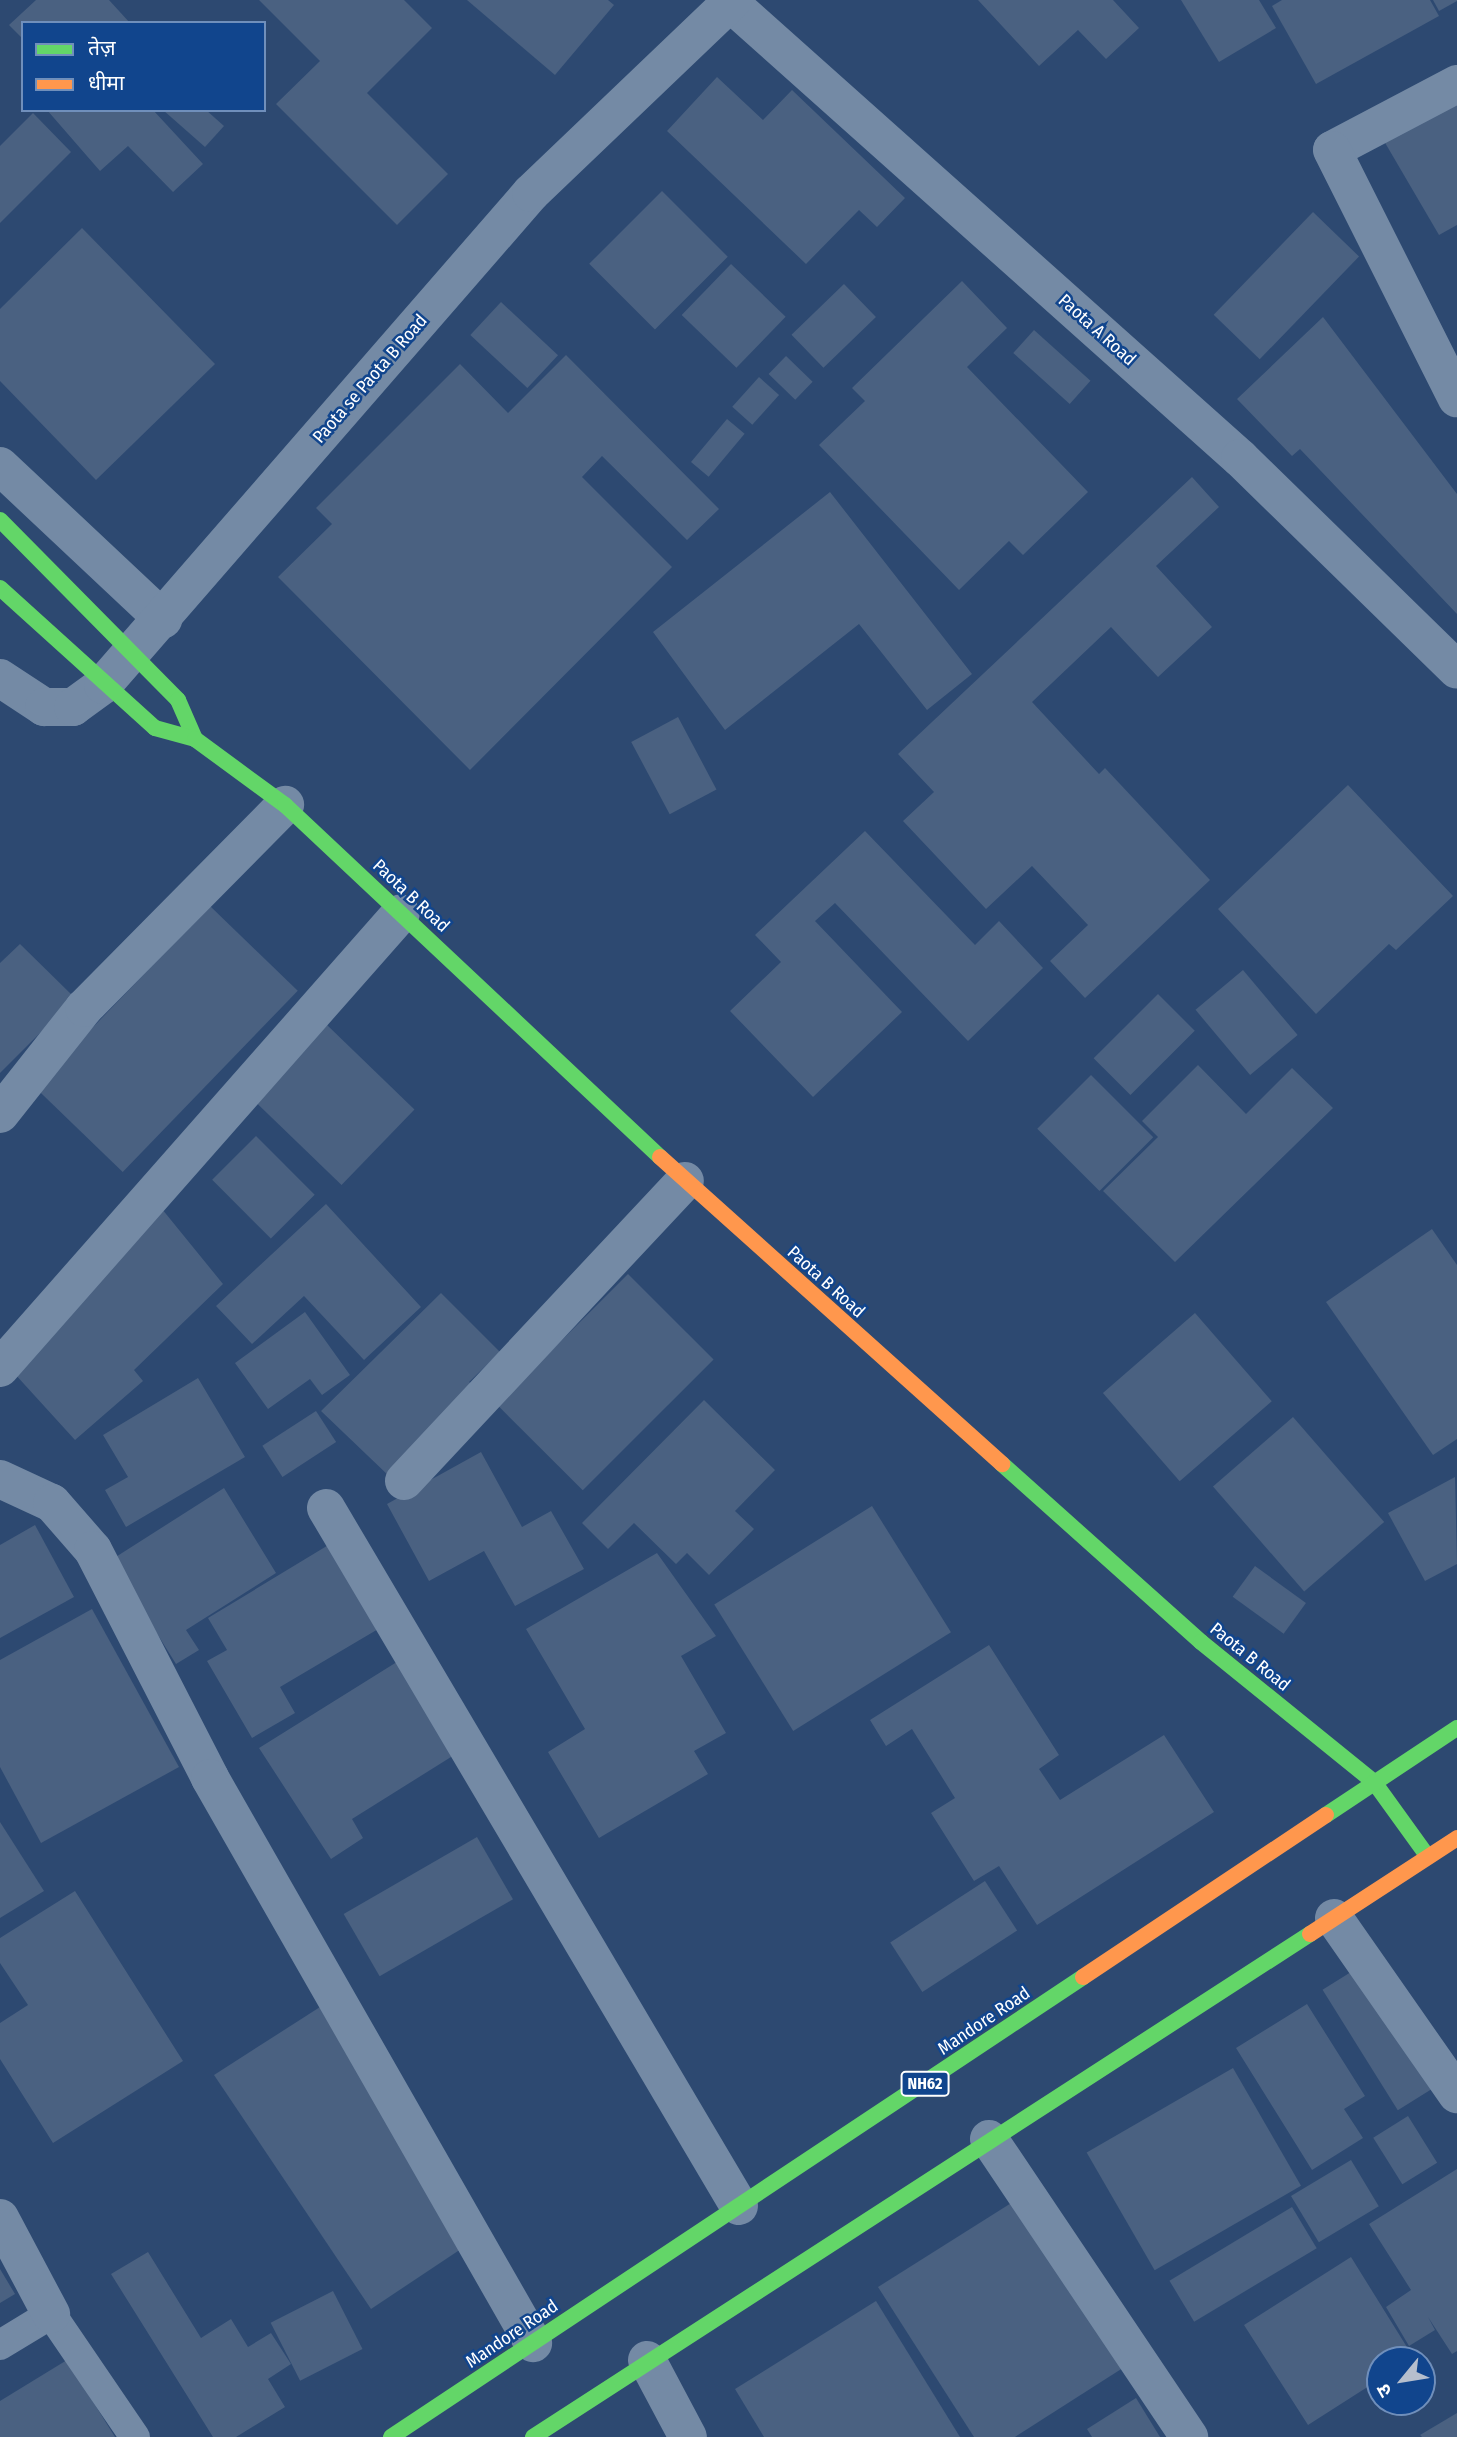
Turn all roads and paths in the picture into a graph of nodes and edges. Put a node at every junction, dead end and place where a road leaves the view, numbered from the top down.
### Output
1 (730, 1) edge
2 (1457, 84) edge
3 (1457, 398) edge
4 (0, 466) edge
5 (0, 520) edge
6 (0, 588) edge
7 (163, 619) junction
8 (135, 652) junction
9 (1457, 670) edge
10 (0, 678) edge
11 (103, 685) junction
12 (195, 739) junction
13 (285, 805) junction
14 (401, 913) junction
15 (0, 1114) edge
16 (685, 1181) junction
17 (0, 1368) edge
18 (0, 1479) edge
19 (404, 1481) dead end
20 (326, 1508) dead end
21 (1457, 1728) edge
22 (1374, 1782) junction
23 (1457, 1838) edge
24 (1428, 1857) junction
25 (1334, 1918) junction
26 (1457, 2094) edge
27 (989, 2139) junction
28 (739, 2206) junction
29 (0, 2218) edge
30 (51, 2314) junction
31 (533, 2343) junction
32 (0, 2345) edge
33 (647, 2360) junction
34 (135, 2437) edge
35 (391, 2437) edge
36 (533, 2437) edge
37 (688, 2437) edge
38 (1189, 2437) edge

1 - 7 street, Paota se Paota B Road
1 - 9 street, Paota A Road
2 - 3 street
4 - 7 street
5 - 8 main road, Paota B Road
6 - 11 main road, Paota B Road
7 - 8 street, Paota se Paota B Road
8 - 11 street, Paota se Paota B Road
8 - 12 main road, Paota B Road
10 - 11 street, Paota se Paota B Road
11 - 12 main road, Paota B Road
12 - 13 main road, Paota B Road
13 - 14 main road, Paota B Road
13 - 15 street
14 - 16 main road, Paota B Road
14 - 17 street
16 - 19 street
16 - 22 main road, Paota B Road
18 - 31 street
20 - 28 street
21 - 22 main road, Mandore Road / NH62
22 - 24 main road, Paota B Road
22 - 28 main road, Mandore Road / NH62
23 - 24 main road
24 - 25 main road
25 - 26 street
25 - 27 main road
27 - 33 main road
27 - 38 street
28 - 31 main road, Mandore Road / NH62
29 - 30 street
30 - 32 lane
30 - 34 lane
31 - 35 main road, Mandore Road / NH62
33 - 36 main road
33 - 37 street

